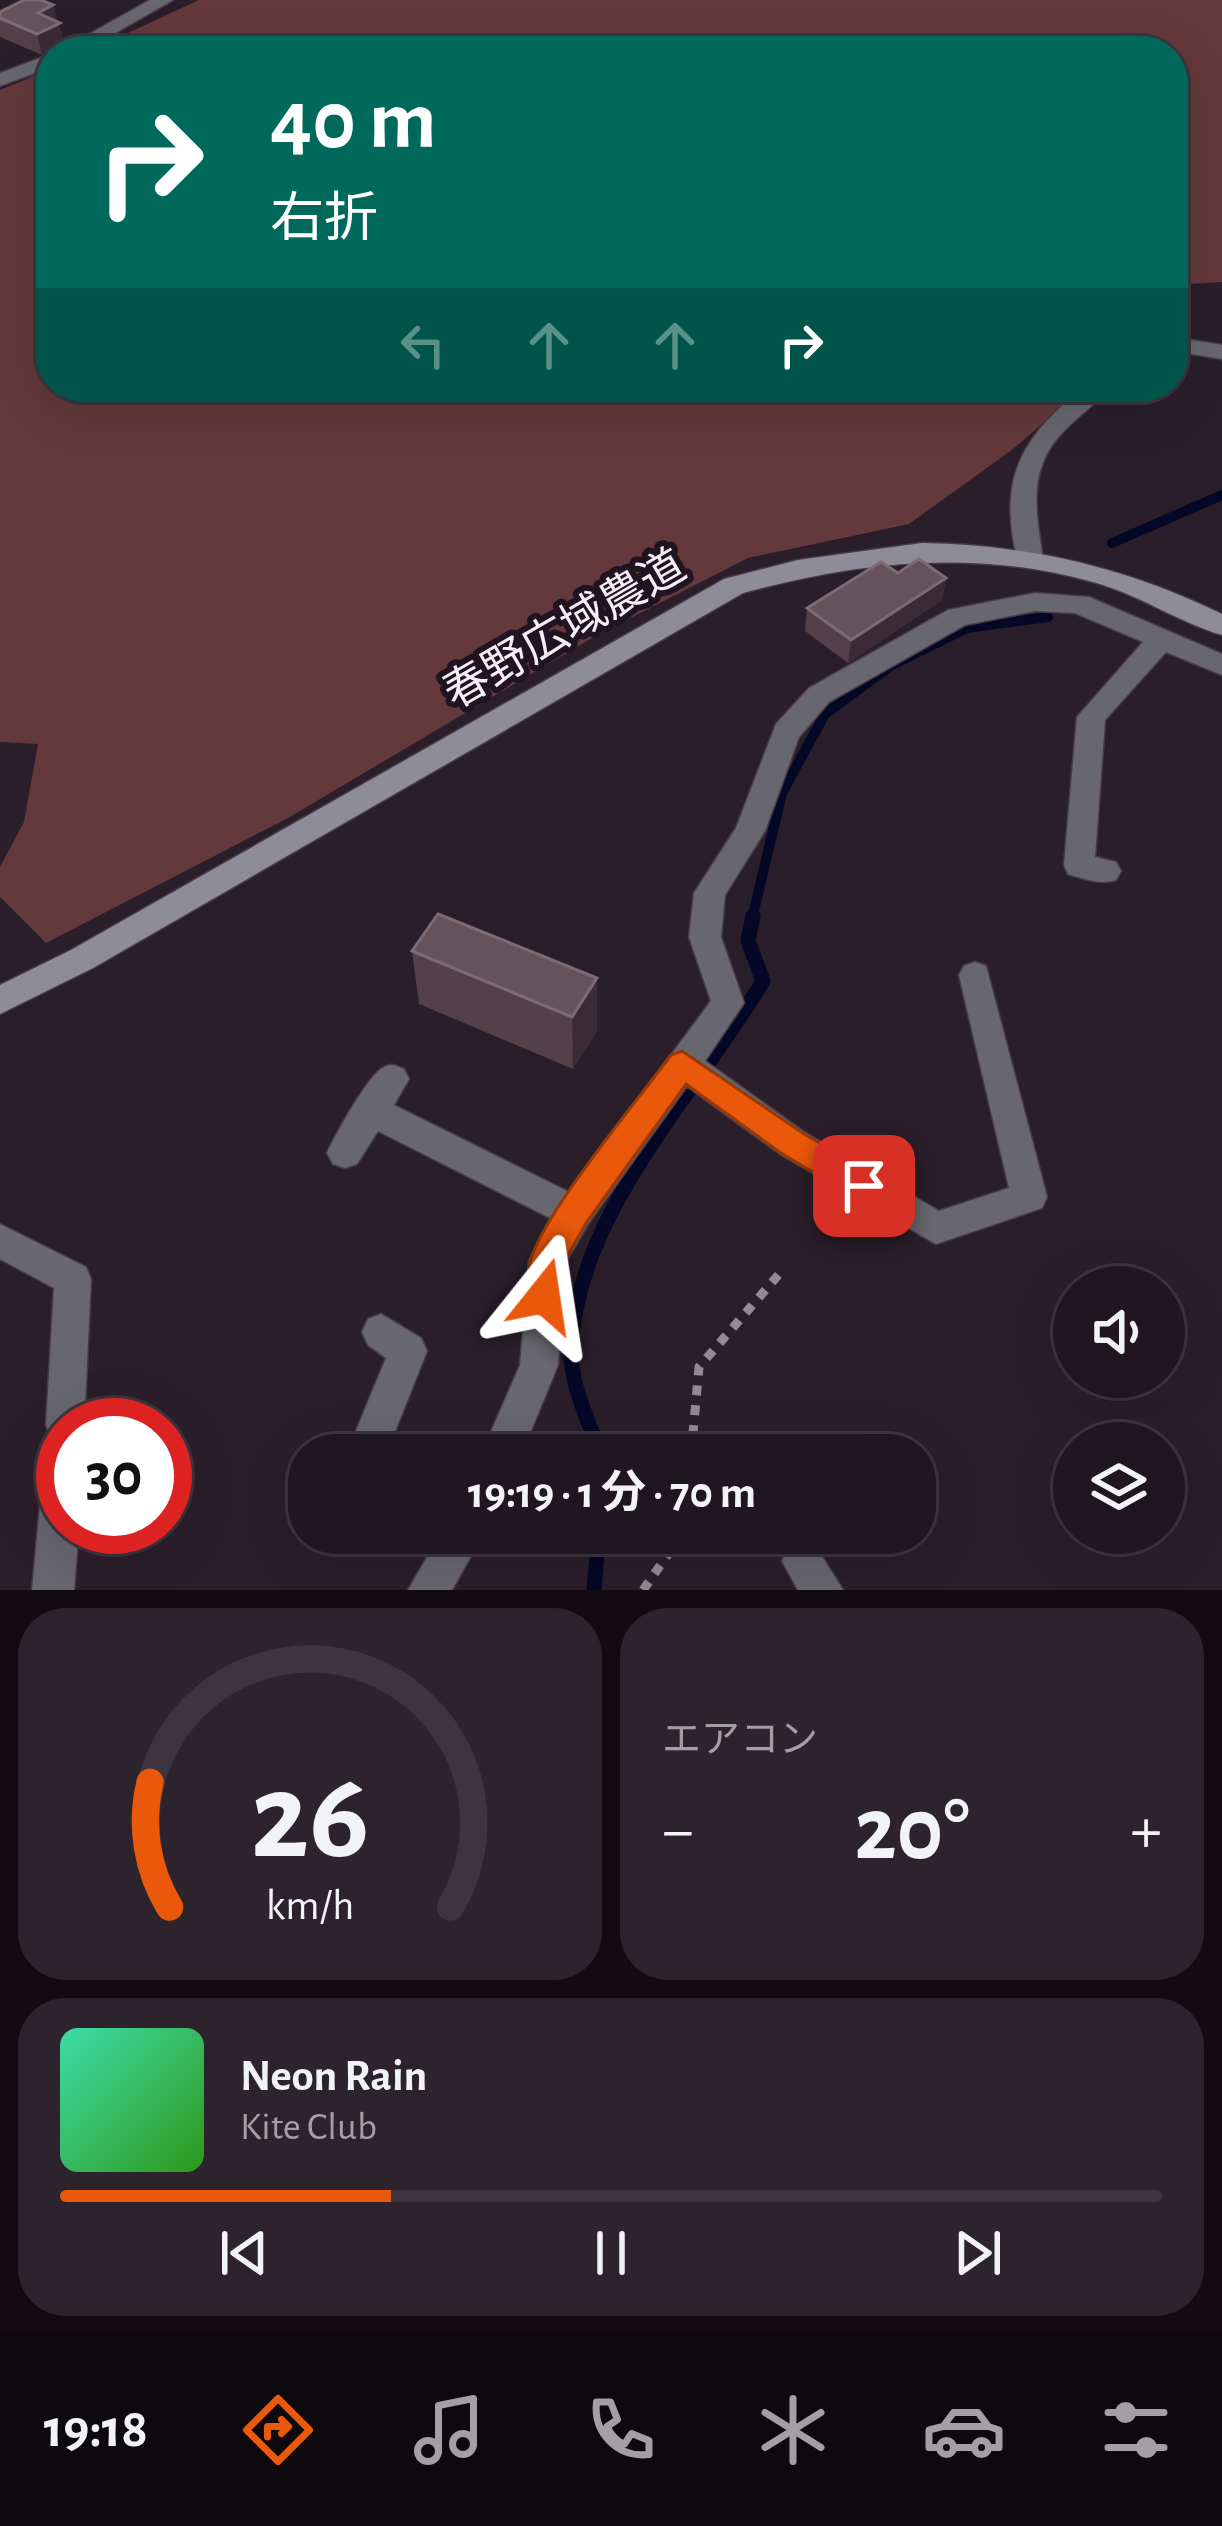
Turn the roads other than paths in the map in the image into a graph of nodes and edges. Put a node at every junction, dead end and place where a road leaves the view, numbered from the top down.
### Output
1 (164, 0) edge
2 (97, 36) edge
3 (36, 66) edge
4 (0, 80) edge
5 (1188, 346) edge
6 (1222, 352) edge
7 (1083, 402) edge
8 (1030, 559) junction
9 (1222, 625) edge
10 (1163, 638) junction
11 (1222, 665) edge
12 (1105, 871) dead end
13 (976, 975) dead end
14 (0, 1000) edge
15 (682, 1064) junction
16 (392, 1079) dead end
17 (370, 1110) junction
18 (346, 1153) dead end
19 (575, 1213) junction
20 (0, 1241) edge
21 (381, 1332) dead end
22 (66, 1398) edge
23 (375, 1434) edge
24 (509, 1434) edge
25 (56, 1554) edge
26 (451, 1554) edge
27 (53, 1590) edge
28 (429, 1590) edge

1 - 2 street
3 - 4 street
5 - 6 street
7 - 8 street
8 - 9 street, 春野広域農道
8 - 14 street, 春野広域農道
10 - 11 street
10 - 12 street
10 - 15 street
13 - 15 street
15 - 19 street
16 - 17 street
17 - 18 street
17 - 19 street
19 - 24 street
20 - 22 street
21 - 23 street
25 - 27 street
26 - 28 street

